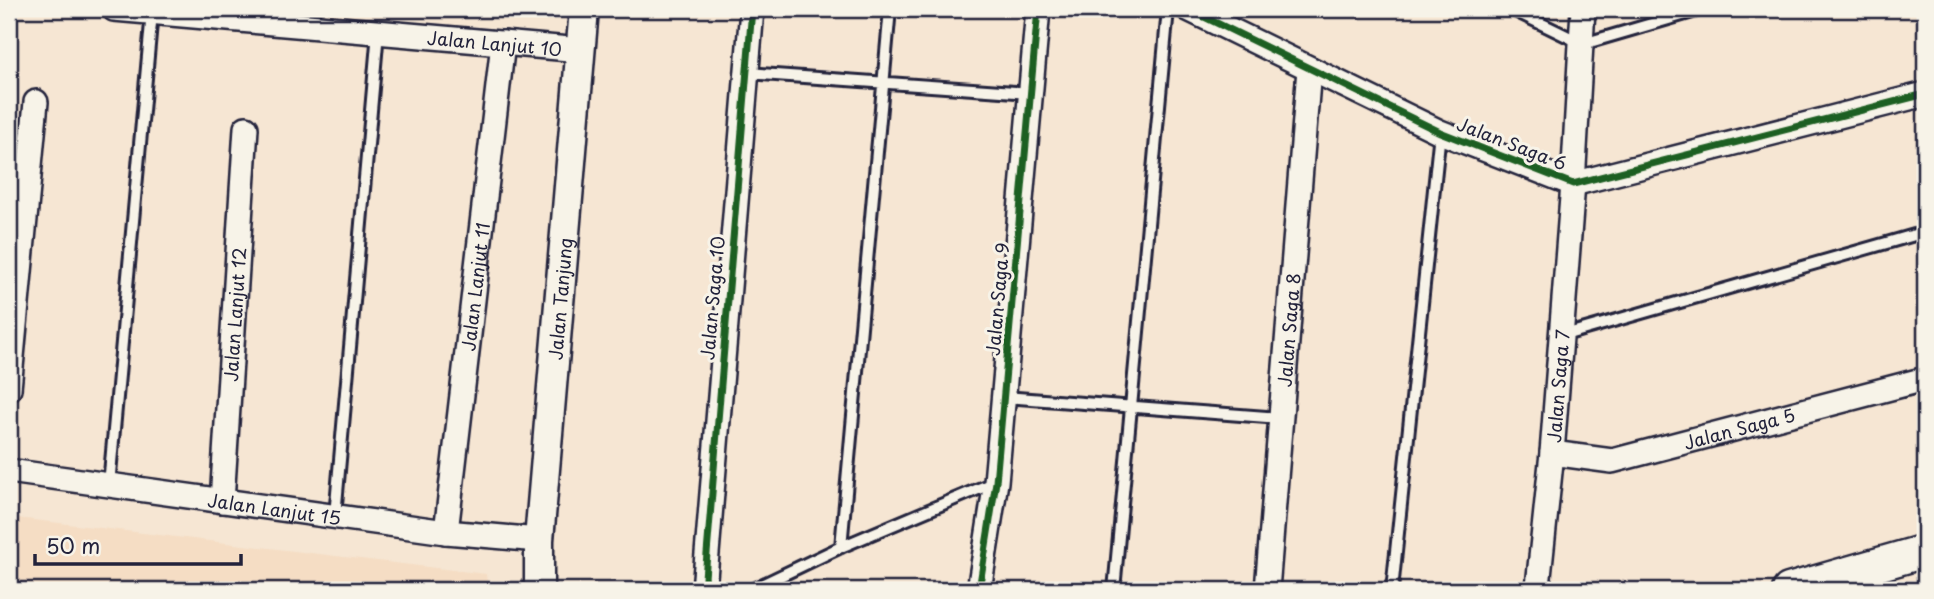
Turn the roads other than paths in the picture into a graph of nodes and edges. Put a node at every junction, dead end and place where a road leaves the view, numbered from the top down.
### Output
1 (114, 9) edge
2 (584, 9) edge
3 (751, 9) edge
4 (890, 9) edge
5 (1038, 9) edge
6 (1168, 9) edge
7 (1188, 9) edge
8 (1511, 9) edge
9 (1583, 9) edge
10 (1703, 9) edge
11 (152, 12) junction
12 (378, 32) junction
13 (503, 43) junction
14 (1583, 44) junction
15 (581, 50) junction
16 (1309, 69) junction
17 (747, 73) junction
18 (884, 83) junction
19 (1031, 93) junction
20 (1925, 94) edge
21 (36, 102) dead end
22 (246, 128) dead end
23 (1440, 132) junction
24 (1573, 184) junction
25 (1925, 232) edge
26 (1561, 337) junction
27 (1925, 379) edge
28 (9, 390) edge
29 (1004, 397) junction
30 (1131, 407) junction
31 (1280, 418) junction
32 (1552, 453) junction
33 (9, 471) edge
34 (996, 482) junction
35 (109, 485) junction
36 (222, 501) junction
37 (335, 516) junction
38 (446, 532) junction
39 (539, 540) junction
40 (842, 547) junction
41 (1925, 551) edge
42 (1538, 586) dead end
43 (539, 590) edge
44 (704, 590) edge
45 (751, 590) edge
46 (979, 590) edge
47 (1114, 590) edge
48 (1266, 590) edge
49 (1392, 590) edge
50 (1789, 590) edge

1 - 11 street, Jalan Lanjut 10
2 - 15 street, Jalan Tanjung
3 - 17 street, Jalan Saga 10
4 - 18 lane
5 - 19 street, Jalan Saga 9
6 - 30 lane
7 - 16 street, Jalan Saga 6
8 - 14 lane
9 - 14 street, Jalan Saga 7
10 - 14 lane
11 - 12 street, Jalan Lanjut 10
11 - 35 lane
12 - 13 street, Jalan Lanjut 10
12 - 37 lane
13 - 15 street, Jalan Lanjut 10
13 - 38 street, Jalan Lanjut 11
14 - 24 street, Jalan Saga 7
15 - 39 street, Jalan Tanjung
16 - 23 street, Jalan Saga 6
16 - 31 street, Jalan Saga 8
17 - 18 lane
17 - 44 street, Jalan Saga 10
18 - 19 lane
18 - 40 lane
19 - 29 street, Jalan Saga 9
20 - 24 street, Jalan Saga 6
21 - 28 street
22 - 36 street, Jalan Lanjut 12
23 - 24 street, Jalan Saga 6
23 - 49 lane
24 - 26 street, Jalan Saga 7
25 - 26 lane
26 - 32 street, Jalan Saga 7
27 - 32 street, Jalan Saga 5
29 - 30 lane
29 - 34 street, Jalan Saga 9
30 - 31 lane
30 - 47 lane
31 - 48 street, Jalan Saga 8
32 - 42 street, Jalan Saga 7
33 - 35 street, Jalan Lanjut 15
34 - 40 lane
34 - 46 street, Jalan Saga 9
35 - 36 street, Jalan Lanjut 15
36 - 37 street, Jalan Lanjut 15
37 - 38 street, Jalan Lanjut 15
38 - 39 street, Jalan Lanjut 15
39 - 43 street, Jalan Tanjung
40 - 45 lane
41 - 50 main road

